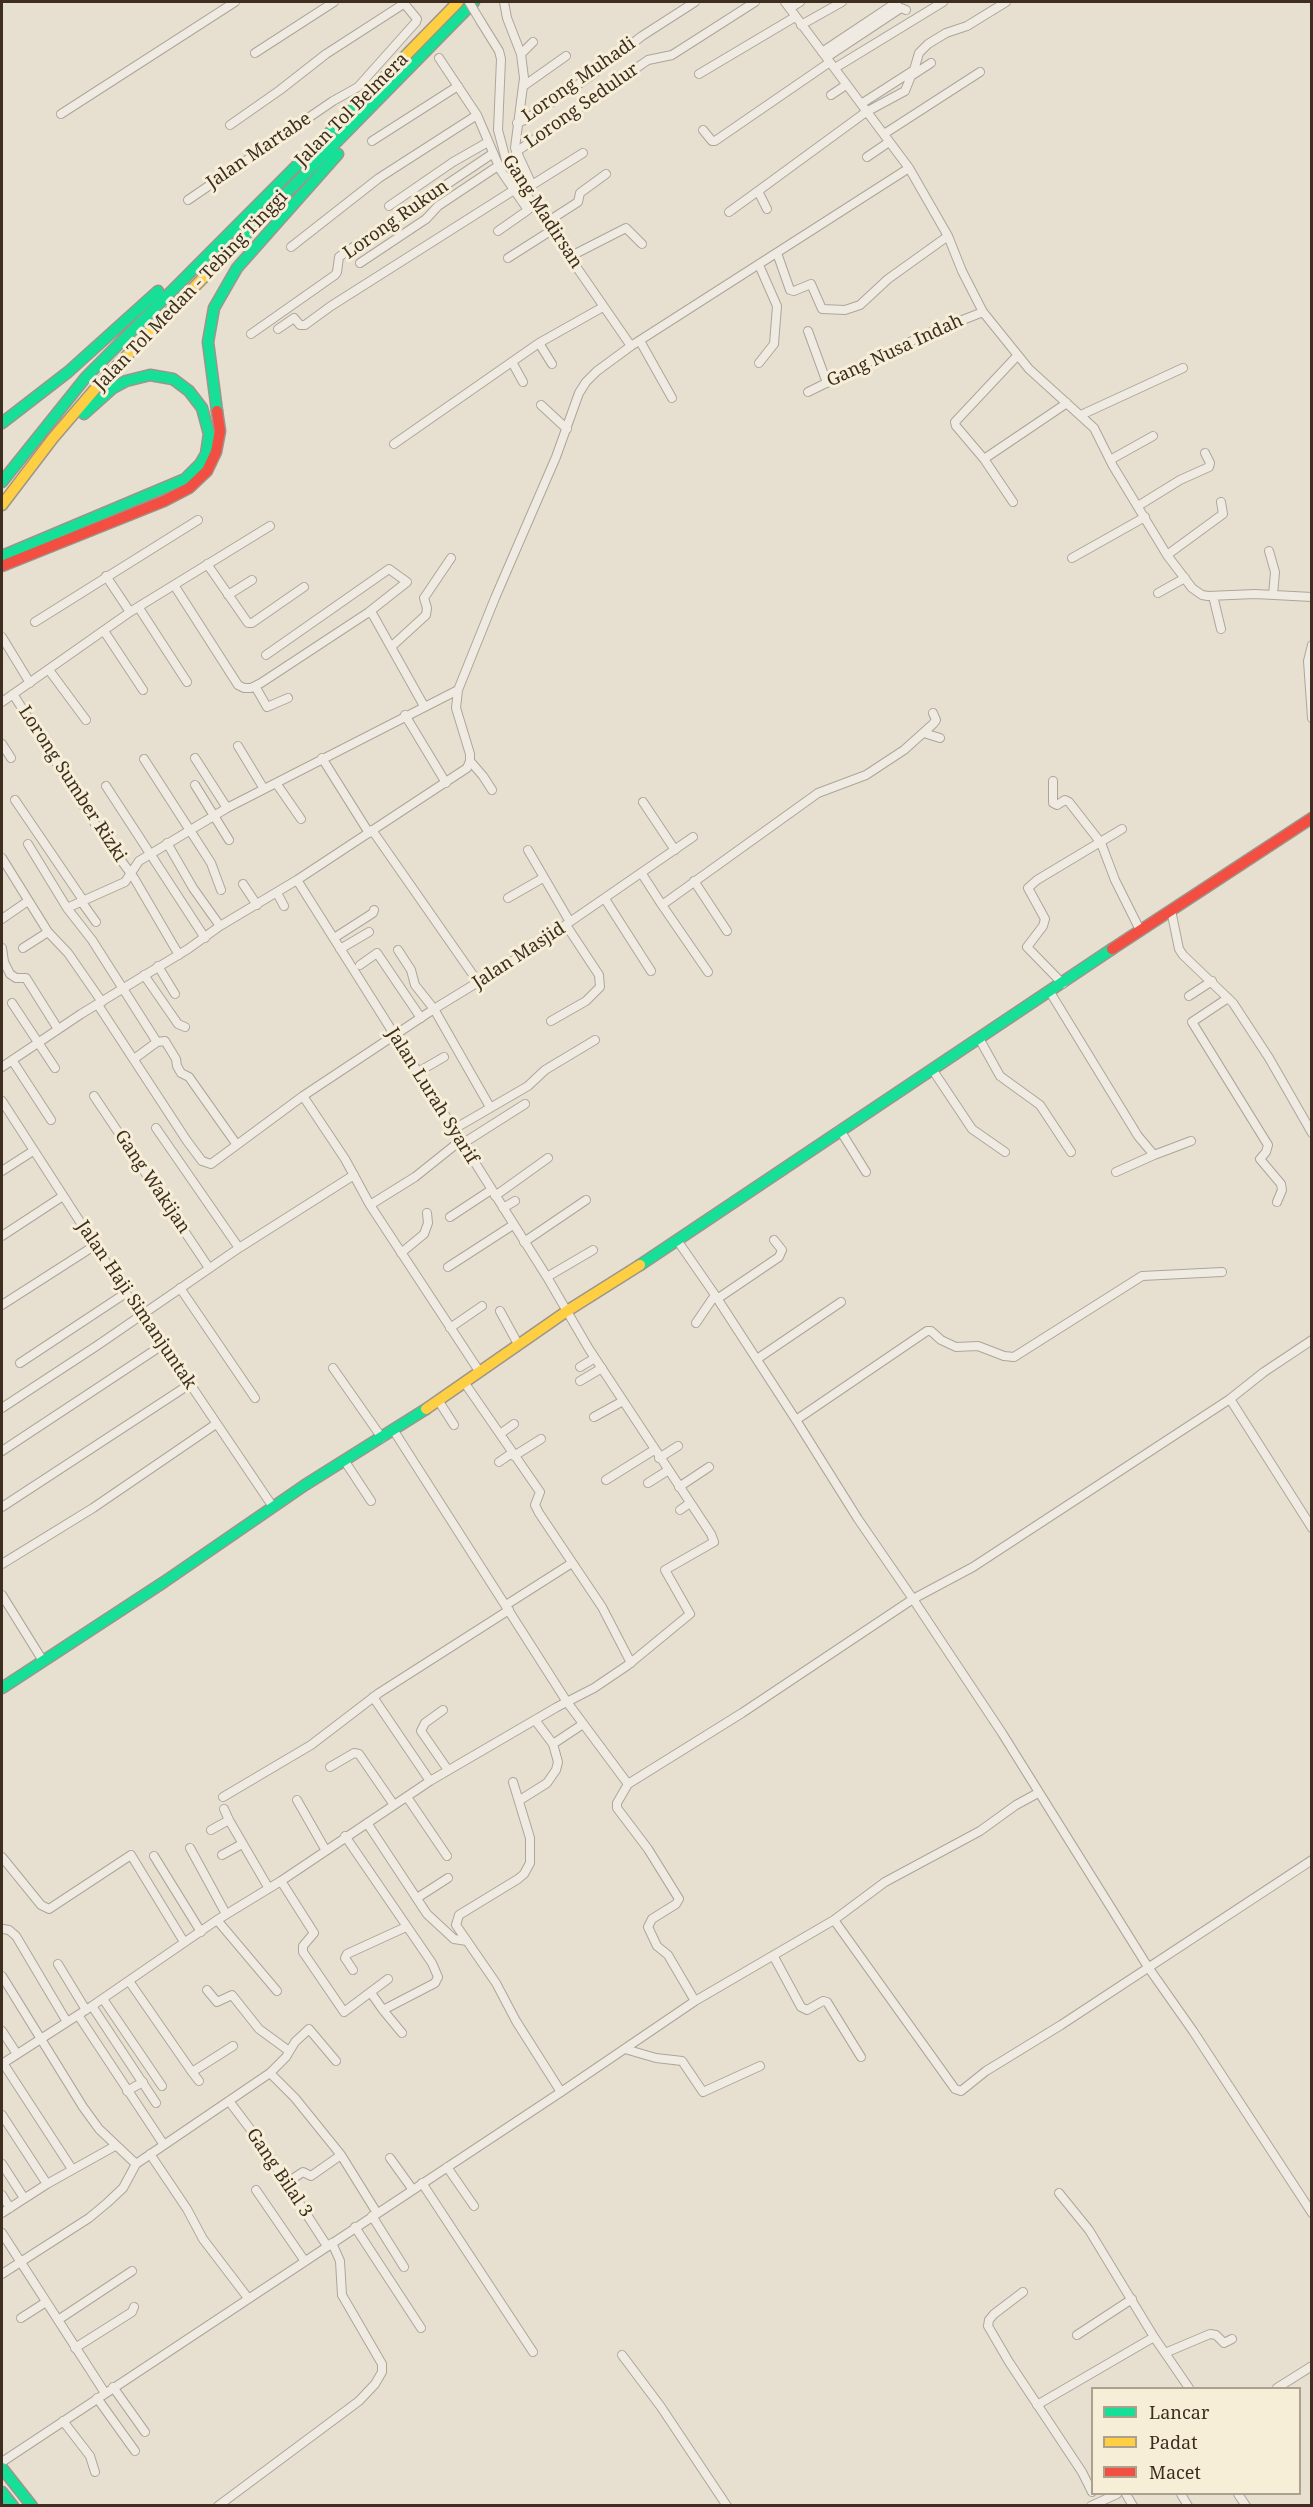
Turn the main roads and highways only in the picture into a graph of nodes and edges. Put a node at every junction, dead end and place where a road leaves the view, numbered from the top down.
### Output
1 (458, 2) edge
2 (474, 2) edge
3 (392, 87) junction
4 (219, 242) junction
5 (2, 423) edge
6 (2, 482) edge
7 (4, 501) edge
8 (2, 556) edge
9 (2, 566) edge
10 (1311, 818) edge
11 (2, 1688) edge
12 (2, 2468) edge
13 (2, 2492) edge
14 (11, 2505) edge
15 (32, 2505) edge

1 - 4 main road, Jalan Tol Belmera
2 - 3 main road, Jalan Tol Belmera
3 - 7 main road, Jalan Tol Medan - Tebing Tinggi
3 - 9 main road
4 - 5 main road
4 - 6 main road, Jalan Tol Medan - Tebing Tinggi
7 - 8 main road
10 - 11 main road
12 - 15 main road
13 - 14 main road

